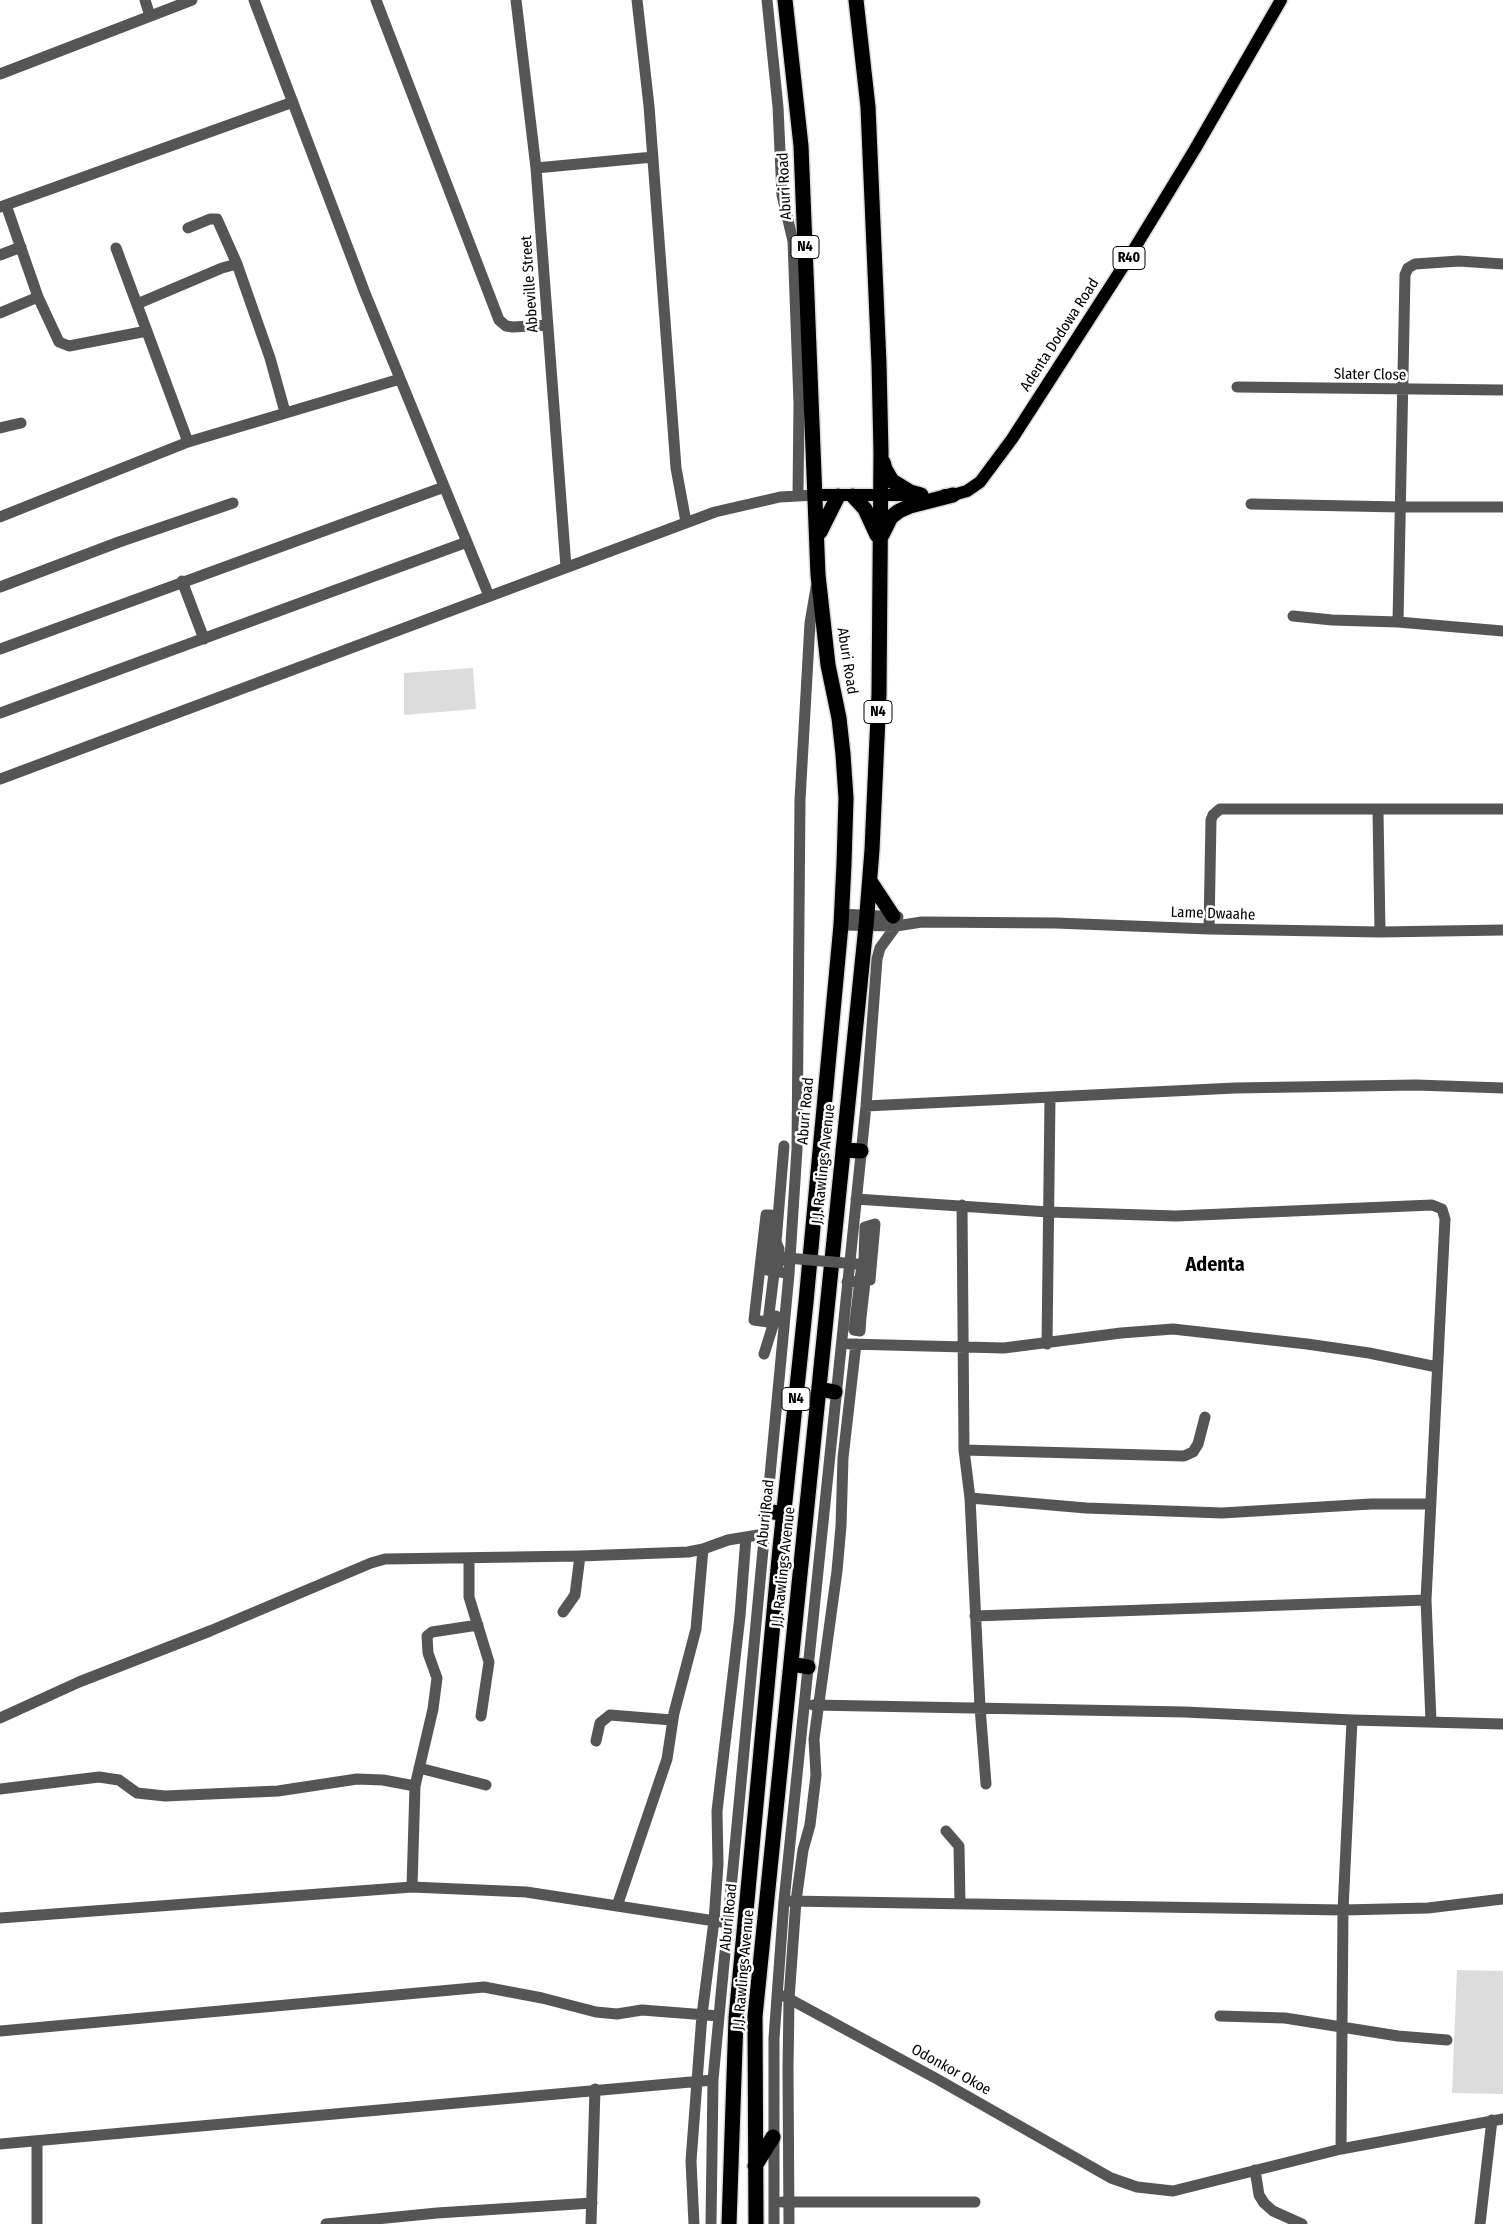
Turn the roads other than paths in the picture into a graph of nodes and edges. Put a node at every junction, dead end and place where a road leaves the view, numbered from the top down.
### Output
1 (145, 0) edge
2 (192, 0) edge
3 (254, 0) edge
4 (376, 0) edge
5 (516, 0) edge
6 (637, 0) edge
7 (767, 0) edge
8 (785, 0) edge
9 (856, 0) edge
10 (1282, 0) edge
11 (150, 16) junction
12 (0, 74) edge
13 (293, 102) junction
14 (653, 157) junction
15 (536, 168) junction
16 (3, 206) edge
17 (188, 228) dead end
18 (21, 247) junction
19 (116, 248) dead end
20 (0, 255) edge
21 (237, 264) junction
22 (1503, 264) edge
23 (38, 297) junction
24 (137, 304) junction
25 (0, 313) edge
26 (548, 325) junction
27 (147, 331) junction
28 (400, 379) junction
29 (1237, 387) dead end
30 (1503, 390) edge
31 (1402, 391) junction
32 (285, 412) junction
33 (21, 424) dead end
34 (0, 428) edge
35 (188, 442) junction
36 (881, 452) junction
37 (444, 487) junction
38 (816, 495) junction
39 (880, 495) junction
40 (921, 495) junction
41 (953, 495) junction
42 (798, 496) junction
43 (846, 496) junction
44 (233, 503) dead end
45 (1251, 504) dead end
46 (1400, 507) junction
47 (1503, 507) edge
48 (0, 517) edge
49 (686, 522) junction
50 (467, 542) junction
51 (880, 542) junction
52 (817, 543) junction
53 (566, 567) junction
54 (818, 575) junction
55 (182, 581) junction
56 (0, 587) edge
57 (489, 596) junction
58 (1293, 616) dead end
59 (1398, 622) junction
60 (1503, 631) edge
61 (204, 639) junction
62 (0, 649) edge
63 (0, 713) edge
64 (0, 778) edge
65 (1503, 809) edge
66 (1378, 811) junction
67 (870, 881) junction
68 (841, 920) junction
69 (866, 920) junction
70 (894, 921) junction
71 (1209, 929) junction
72 (1503, 930) edge
73 (1380, 932) junction
74 (1503, 1088) edge
75 (1050, 1098) junction
76 (866, 1106) junction
77 (784, 1146) dead end
78 (843, 1150) junction
79 (861, 1151) junction
80 (856, 1199) junction
81 (962, 1206) junction
82 (1048, 1212) junction
83 (784, 1273) junction
84 (847, 1282) junction
85 (856, 1344) junction
86 (1047, 1344) junction
87 (840, 1345) junction
88 (962, 1346) junction
89 (764, 1354) dead end
90 (1437, 1367) junction
91 (818, 1389) junction
92 (835, 1392) junction
93 (1205, 1417) dead end
94 (964, 1450) junction
95 (970, 1498) junction
96 (1431, 1504) junction
97 (768, 1511) junction
98 (784, 1514) junction
99 (764, 1534) junction
100 (746, 1537) junction
101 (703, 1549) junction
102 (580, 1556) junction
103 (469, 1558) junction
104 (1426, 1600) junction
105 (563, 1612) dead end
106 (975, 1616) junction
107 (478, 1625) junction
108 (792, 1664) junction
109 (808, 1667) junction
110 (804, 1705) junction
111 (818, 1706) junction
112 (980, 1707) junction
113 (481, 1716) dead end
114 (0, 1718) edge
115 (672, 1720) junction
116 (1352, 1720) junction
117 (1431, 1721) junction
118 (1503, 1724) edge
119 (596, 1741) dead end
120 (419, 1768) junction
121 (986, 1784) dead end
122 (486, 1785) dead end
123 (416, 1786) junction
124 (0, 1789) edge
125 (946, 1831) dead end
126 (412, 1887) junction
127 (784, 1900) junction
128 (1503, 1900) edge
129 (796, 1901) junction
130 (960, 1903) junction
131 (617, 1906) junction
132 (1343, 1910) junction
133 (0, 1918) edge
134 (714, 1921) junction
135 (728, 1923) junction
136 (776, 1992) junction
137 (789, 1999) junction
138 (702, 2015) junction
139 (719, 2016) junction
140 (1220, 2016) dead end
141 (1341, 2026) junction
142 (0, 2031) edge
143 (1446, 2040) dead end
144 (698, 2080) junction
145 (713, 2080) junction
146 (594, 2089) junction
147 (1497, 2119) edge
148 (773, 2137) junction
149 (37, 2141) junction
150 (0, 2144) edge
151 (1341, 2149) junction
152 (755, 2166) junction
153 (1255, 2170) junction
154 (773, 2202) junction
155 (788, 2202) junction
156 (975, 2202) dead end
157 (592, 2203) junction
158 (37, 2224) edge
159 (326, 2224) edge
160 (591, 2224) edge
161 (694, 2224) edge
162 (711, 2224) edge
163 (730, 2224) edge
164 (756, 2224) edge
165 (774, 2224) edge
166 (789, 2224) edge
167 (1302, 2224) edge
168 (1480, 2224) edge

1 - 11 street
2 - 11 street
3 - 13 street
4 - 26 street
5 - 15 street, Abbeville Street
6 - 14 street
7 - 42 street
8 - 38 highway, Aburi Road / N4
9 - 36 highway, N4
10 - 41 main road, Adenta Dodowa Road / R40
11 - 12 street
13 - 16 street
13 - 28 street
14 - 15 street
14 - 49 street
15 - 26 street, Abbeville Street
16 - 18 street
17 - 21 street
18 - 20 street
18 - 23 street
19 - 24 street
21 - 24 street
21 - 32 street
22 - 31 street
23 - 25 street
23 - 27 street
24 - 27 street
26 - 53 street, Abbeville Street
27 - 35 street
28 - 32 street
28 - 37 street
29 - 31 street, Slater Close
30 - 31 street, Slater Close
31 - 46 street
32 - 35 street
33 - 34 street
35 - 48 street
36 - 39 highway, N4
36 - 40 highway
37 - 50 street
37 - 55 street
38 - 42 street
38 - 43 main road, Adenta Dodowa Road
38 - 52 highway, Aburi Road / N4
39 - 40 main road, Adenta Dodowa Road / R40
39 - 43 main road, Adenta Dodowa Road / R40
39 - 51 highway, N4
40 - 41 main road, Adenta Dodowa Road / R40
41 - 51 highway
42 - 49 street
43 - 51 highway
43 - 52 highway
44 - 56 street
45 - 46 street
46 - 47 street
46 - 59 street
49 - 53 street
50 - 57 street
50 - 61 street
51 - 67 highway, N4
52 - 54 highway, Aburi Road / N4
53 - 57 street
54 - 68 highway, Aburi Road / N4
54 - 83 street
55 - 61 street
55 - 62 street
57 - 64 street
58 - 59 street
59 - 60 street
61 - 63 street
65 - 66 street
66 - 71 street
66 - 73 street
67 - 69 highway, N4
67 - 70 highway
68 - 69 street, Lame Dwaahe
68 - 98 highway, Aburi Road / N4
69 - 70 street, Lame Dwaahe
69 - 78 highway, J.J. Rawlings Avenue / N4
70 - 71 street, Lame Dwaahe
70 - 76 street
71 - 73 street, Lame Dwaahe
72 - 73 street, Lame Dwaahe
74 - 75 street
75 - 76 street
75 - 82 street
76 - 79 street
77 - 83 street
78 - 79 highway
78 - 91 highway, J.J. Rawlings Avenue / N4
79 - 80 street
80 - 81 street
80 - 84 street
81 - 82 street
81 - 88 street
82 - 86 street
82 - 90 street
83 - 84 street, bridge
83 - 89 street
83 - 97 street
84 - 87 street
85 - 87 street
85 - 88 street
85 - 111 street
86 - 88 street
86 - 90 street
87 - 92 street
88 - 94 street
90 - 96 street
91 - 92 highway
91 - 108 highway, J.J. Rawlings Avenue / N4
92 - 109 street
93 - 94 street
94 - 95 street
95 - 96 street
95 - 106 street
96 - 104 street
97 - 98 highway
97 - 99 street
98 - 163 highway, Aburi Road / N4
99 - 100 street
99 - 135 street
100 - 101 street
100 - 134 street
101 - 102 street
101 - 115 street
102 - 103 street
102 - 105 street
103 - 107 street
103 - 114 street
104 - 106 street
104 - 117 street
106 - 112 street
107 - 113 street
107 - 120 street
108 - 109 highway
108 - 152 highway, J.J. Rawlings Avenue / N4
109 - 110 street
110 - 111 street
110 - 127 street
111 - 112 street
111 - 129 street
112 - 116 street
112 - 121 street
115 - 119 street
115 - 131 street
116 - 117 street
116 - 132 street
117 - 118 street
120 - 122 street
120 - 123 street
123 - 124 street
123 - 126 street
125 - 130 street
126 - 131 street
126 - 133 street
127 - 129 street
127 - 136 street
128 - 132 street
129 - 130 street
129 - 137 street
130 - 132 street
131 - 134 street
132 - 141 street
134 - 135 street
134 - 138 street
135 - 139 street
136 - 137 street, Odonkor Okoe
136 - 148 street
137 - 153 street, Odonkor Okoe
137 - 155 street
138 - 139 street
138 - 142 street
138 - 144 street
139 - 145 street
140 - 141 street
141 - 143 street
141 - 151 street
144 - 145 street
144 - 146 street
144 - 161 street
145 - 162 street
146 - 149 street
146 - 157 street
147 - 151 street, Odonkor Okoe
147 - 168 street
148 - 152 highway
148 - 154 street
149 - 150 street
149 - 158 street
151 - 153 street, Odonkor Okoe
152 - 164 highway, J.J. Rawlings Avenue / N4
153 - 167 street
154 - 155 street
154 - 165 street
155 - 156 street
155 - 166 street
157 - 159 street
157 - 160 street

